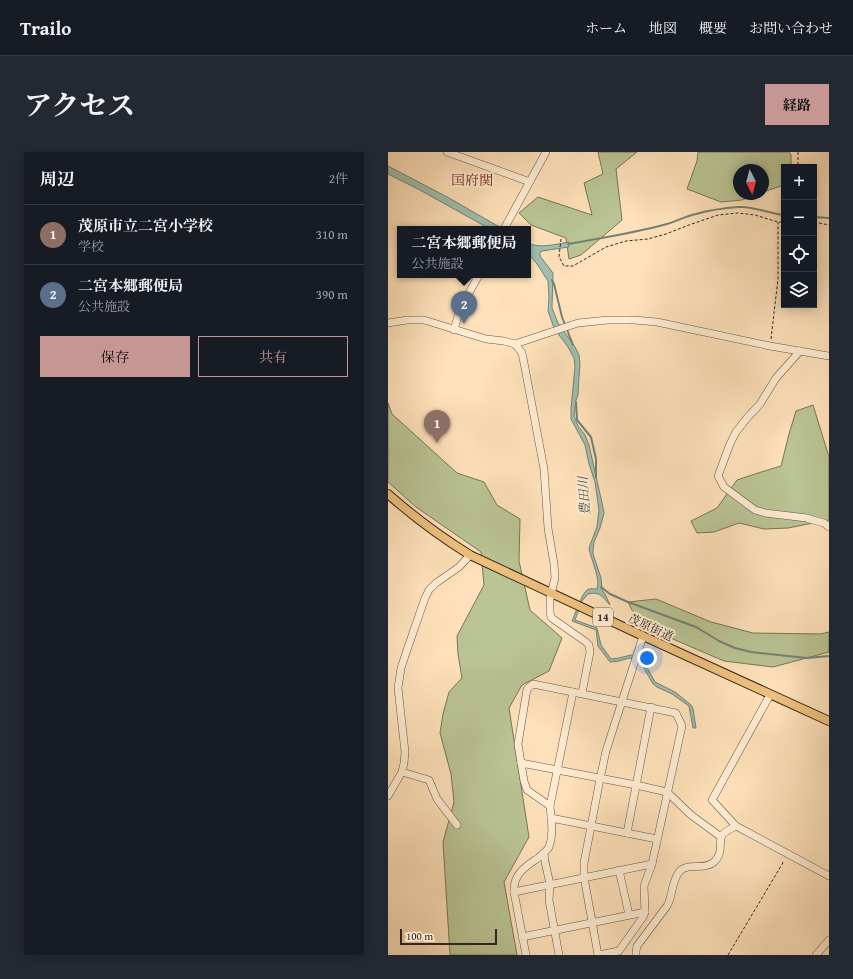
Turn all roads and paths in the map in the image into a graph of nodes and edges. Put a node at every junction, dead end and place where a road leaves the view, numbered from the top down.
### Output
1 (447, 152) edge
2 (546, 152) edge
3 (798, 152) edge
4 (798, 164) edge
5 (530, 182) junction
6 (778, 222) joint
7 (817, 223) edge
8 (829, 225) edge
9 (506, 226) edge
10 (561, 239) dead end
11 (477, 278) edge
12 (388, 323) edge
13 (454, 330) junction
14 (515, 344) junction
15 (770, 346) junction
16 (800, 351) junction
17 (829, 356) edge
18 (388, 494) edge
19 (829, 527) edge
20 (470, 555) junction
21 (552, 594) junction
22 (643, 636) junction
23 (573, 692) junction
24 (582, 694) junction
25 (770, 695) junction
26 (621, 701) junction
27 (651, 707) junction
28 (829, 721) edge
29 (521, 764) junction
30 (558, 770) junction
31 (402, 772) junction
32 (600, 779) junction
33 (636, 785) junction
34 (667, 792) junction
35 (388, 796) edge
36 (550, 806) junction
37 (551, 818) junction
38 (457, 825) dead end
39 (590, 826) junction
40 (736, 826) junction
41 (627, 833) junction
42 (721, 837) junction
43 (657, 839) junction
44 (544, 853) junction
45 (788, 853) junction
46 (652, 864) junction
47 (619, 870) junction
48 (829, 876) edge
49 (584, 877) junction
50 (550, 884) junction
51 (514, 892) junction
52 (646, 912) junction
53 (629, 915) junction
54 (592, 923) junction
55 (554, 931) junction
56 (522, 937) junction
57 (829, 940) edge
58 (526, 955) edge
59 (559, 955) edge
60 (599, 955) edge
61 (636, 955) edge
62 (728, 955) edge
63 (816, 955) edge

1 - 5 street
2 - 5 street
3 - 4 path
5 - 9 street
6 - 10 path
6 - 15 path
7 - 8 path
11 - 13 street
12 - 13 street
13 - 14 street
14 - 15 street
14 - 21 street
15 - 16 street
16 - 17 street
16 - 19 street
18 - 20 main road, 茂原街道 / 14
20 - 21 main road, 茂原街道 / 14
20 - 31 street
21 - 22 main road, 茂原街道 / 14
21 - 24 street
22 - 25 main road, 茂原街道 / 14
22 - 26 street
23 - 24 street
23 - 29 street
23 - 30 street
24 - 26 street
25 - 28 main road, 茂原街道 / 14
25 - 40 street
26 - 27 street
26 - 32 street
27 - 33 street
27 - 34 street
29 - 30 street
29 - 36 street
30 - 32 street
30 - 36 street
31 - 35 street
31 - 38 street
32 - 33 street
32 - 39 street
33 - 34 street
33 - 41 street
34 - 42 street
34 - 43 street
36 - 37 street
37 - 39 street
37 - 44 street
39 - 41 street
39 - 49 street
40 - 42 street
40 - 45 street
41 - 43 street
42 - 61 street
43 - 46 street
44 - 50 street
44 - 51 street
45 - 48 street
45 - 62 path
46 - 47 street
46 - 52 street
47 - 49 street
47 - 53 street
49 - 50 street
49 - 54 street
50 - 51 street
50 - 55 street
51 - 56 street
52 - 53 street
52 - 60 street
53 - 54 street
54 - 55 street
54 - 60 street
55 - 56 street
55 - 59 street
56 - 58 street
57 - 63 street

